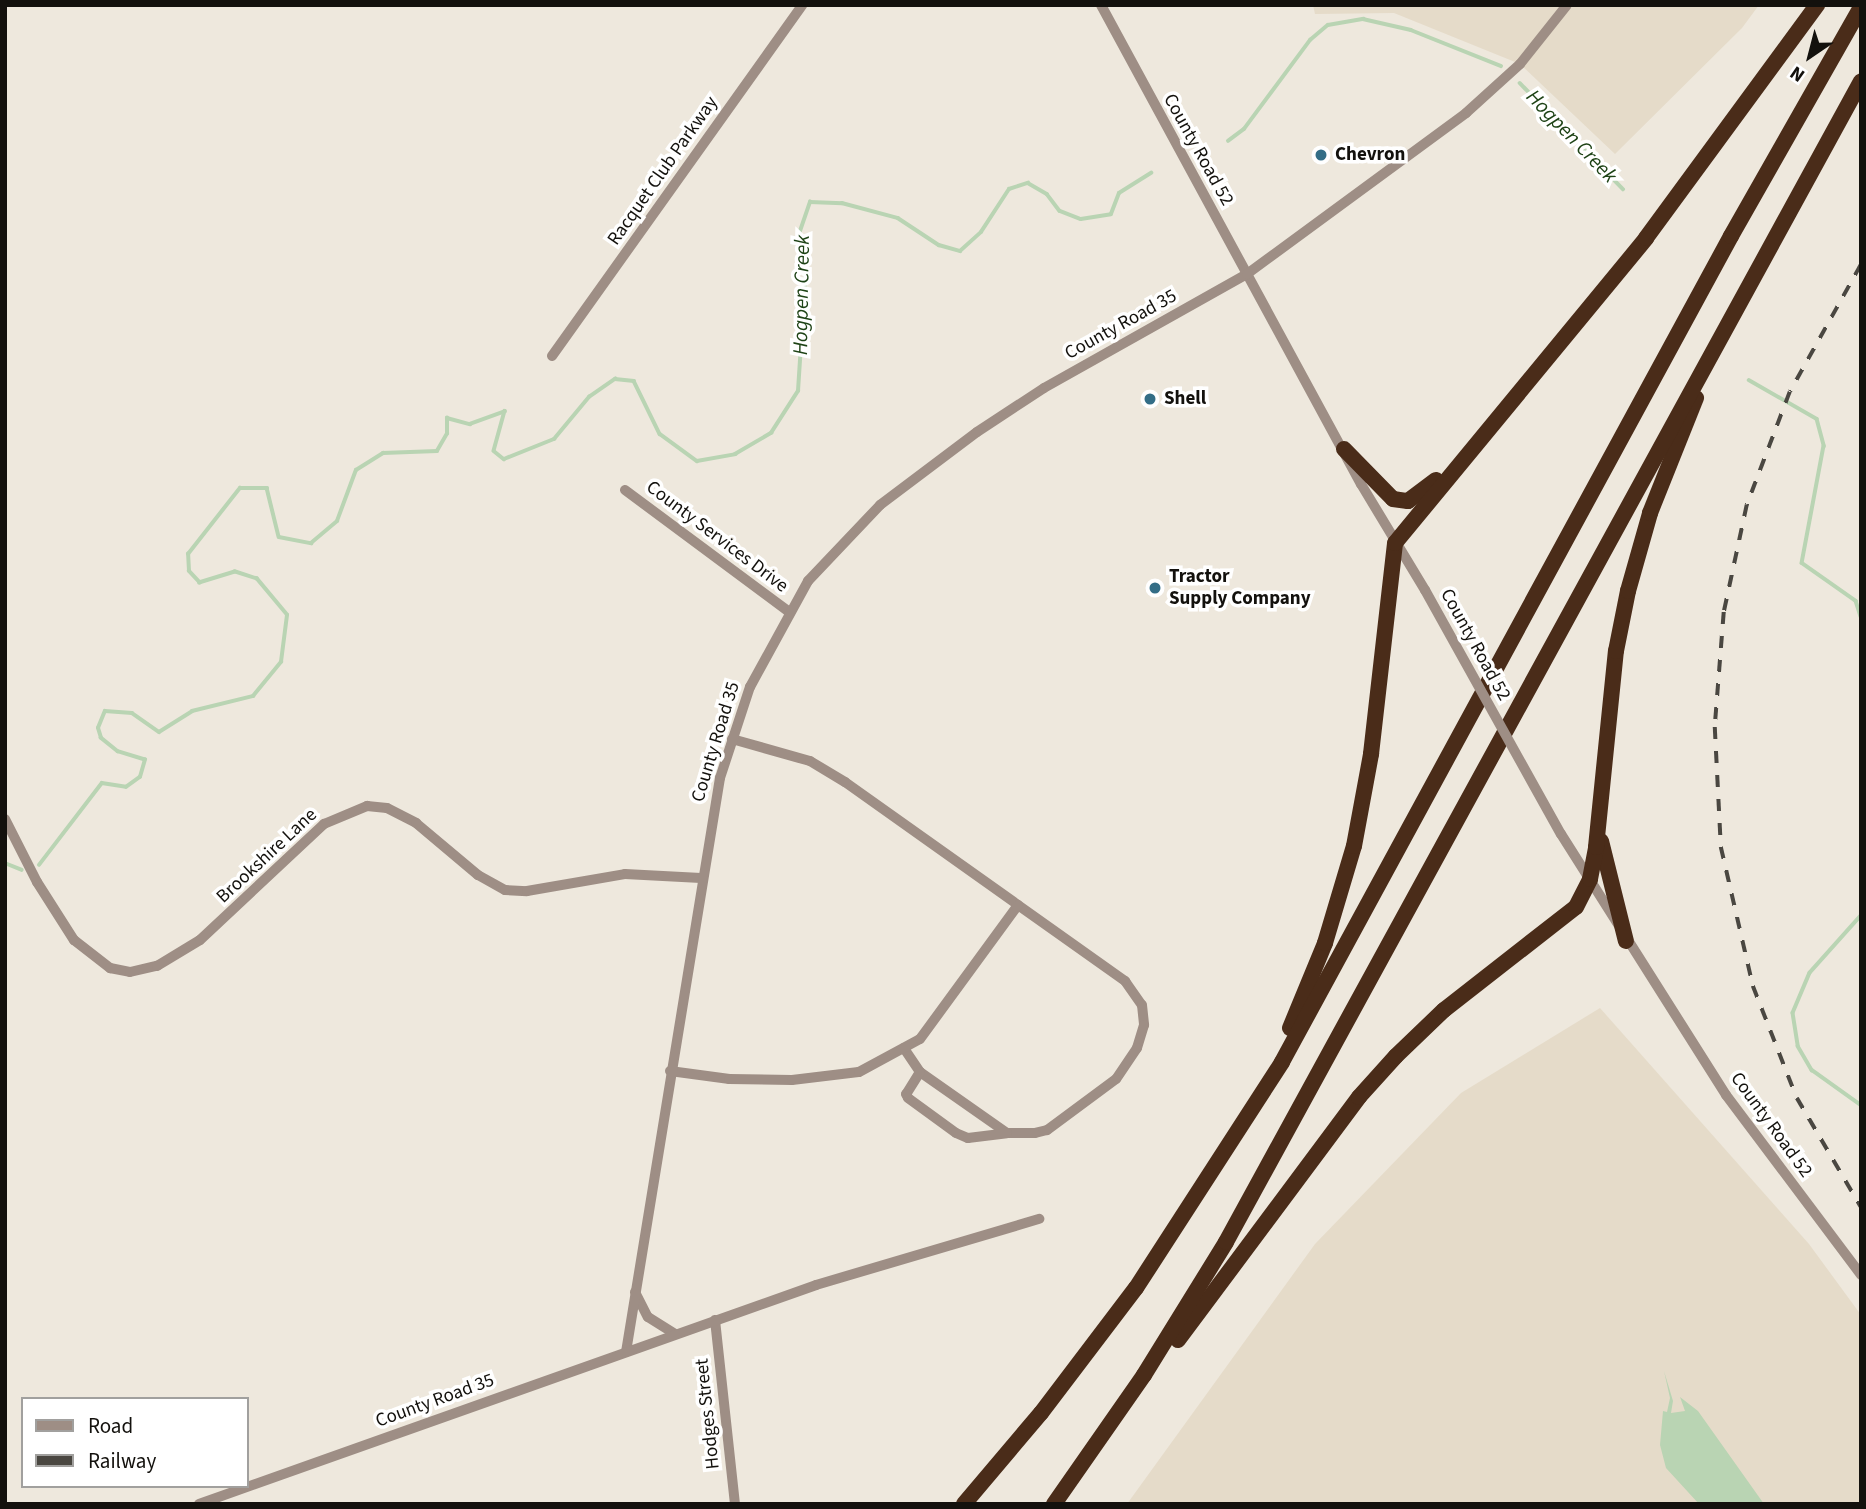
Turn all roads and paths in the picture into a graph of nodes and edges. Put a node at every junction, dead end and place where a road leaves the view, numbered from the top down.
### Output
1 (802, 5) edge
2 (1101, 5) edge
3 (1567, 5) edge
4 (1818, 5) edge
5 (1861, 7) edge
6 (1861, 81) edge
7 (1247, 274) junction
8 (1744, 291) junction
9 (552, 356) dead end
10 (1507, 404) junction
11 (1343, 449) junction
12 (625, 490) dead end
13 (1395, 543) junction
14 (789, 612) junction
15 (732, 739) junction
16 (5, 819) edge
17 (1599, 823) junction
18 (701, 878) junction
19 (1590, 879) junction
20 (1018, 905) junction
21 (1626, 941) junction
22 (904, 1048) junction
23 (670, 1071) junction
24 (920, 1072) junction
25 (1007, 1133) junction
26 (1231, 1146) junction
27 (1038, 1219) dead end
28 (1861, 1275) edge
29 (635, 1292) junction
30 (715, 1320) junction
31 (675, 1334) junction
32 (626, 1352) junction
33 (248, 1487) edge
34 (245, 1488) edge
35 (1065, 1488) junction
36 (200, 1504) edge
37 (735, 1504) edge
38 (964, 1504) edge
39 (1054, 1504) edge

1 - 9 street, Racquet Club Parkway
2 - 7 street, County Road 52
3 - 7 street, County Road 35
4 - 10 highway
5 - 26 highway
6 - 8 highway
7 - 11 street, County Road 52
7 - 14 street, County Road 35
8 - 17 highway
8 - 35 highway
10 - 11 highway
10 - 13 highway
11 - 13 street, County Road 52
12 - 14 street, County Services Drive
13 - 19 street, County Road 52, bridge
13 - 26 highway
14 - 15 street, County Road 35
15 - 18 street, County Road 35
15 - 20 street
16 - 18 street, Brookshire Lane
17 - 19 highway
17 - 21 highway
18 - 23 street, County Road 35
19 - 21 street, County Road 52
19 - 35 highway
20 - 22 street
20 - 25 street
21 - 28 street, County Road 52
22 - 23 street
22 - 24 street
23 - 29 street, County Road 35
24 - 25 street
24 - 25 street
26 - 38 highway
27 - 30 street
29 - 31 street
29 - 32 street, County Road 35
30 - 31 street
30 - 37 street, Hodges Street
31 - 32 street
32 - 33 street, County Road 35
34 - 36 street, County Road 35
35 - 39 highway

